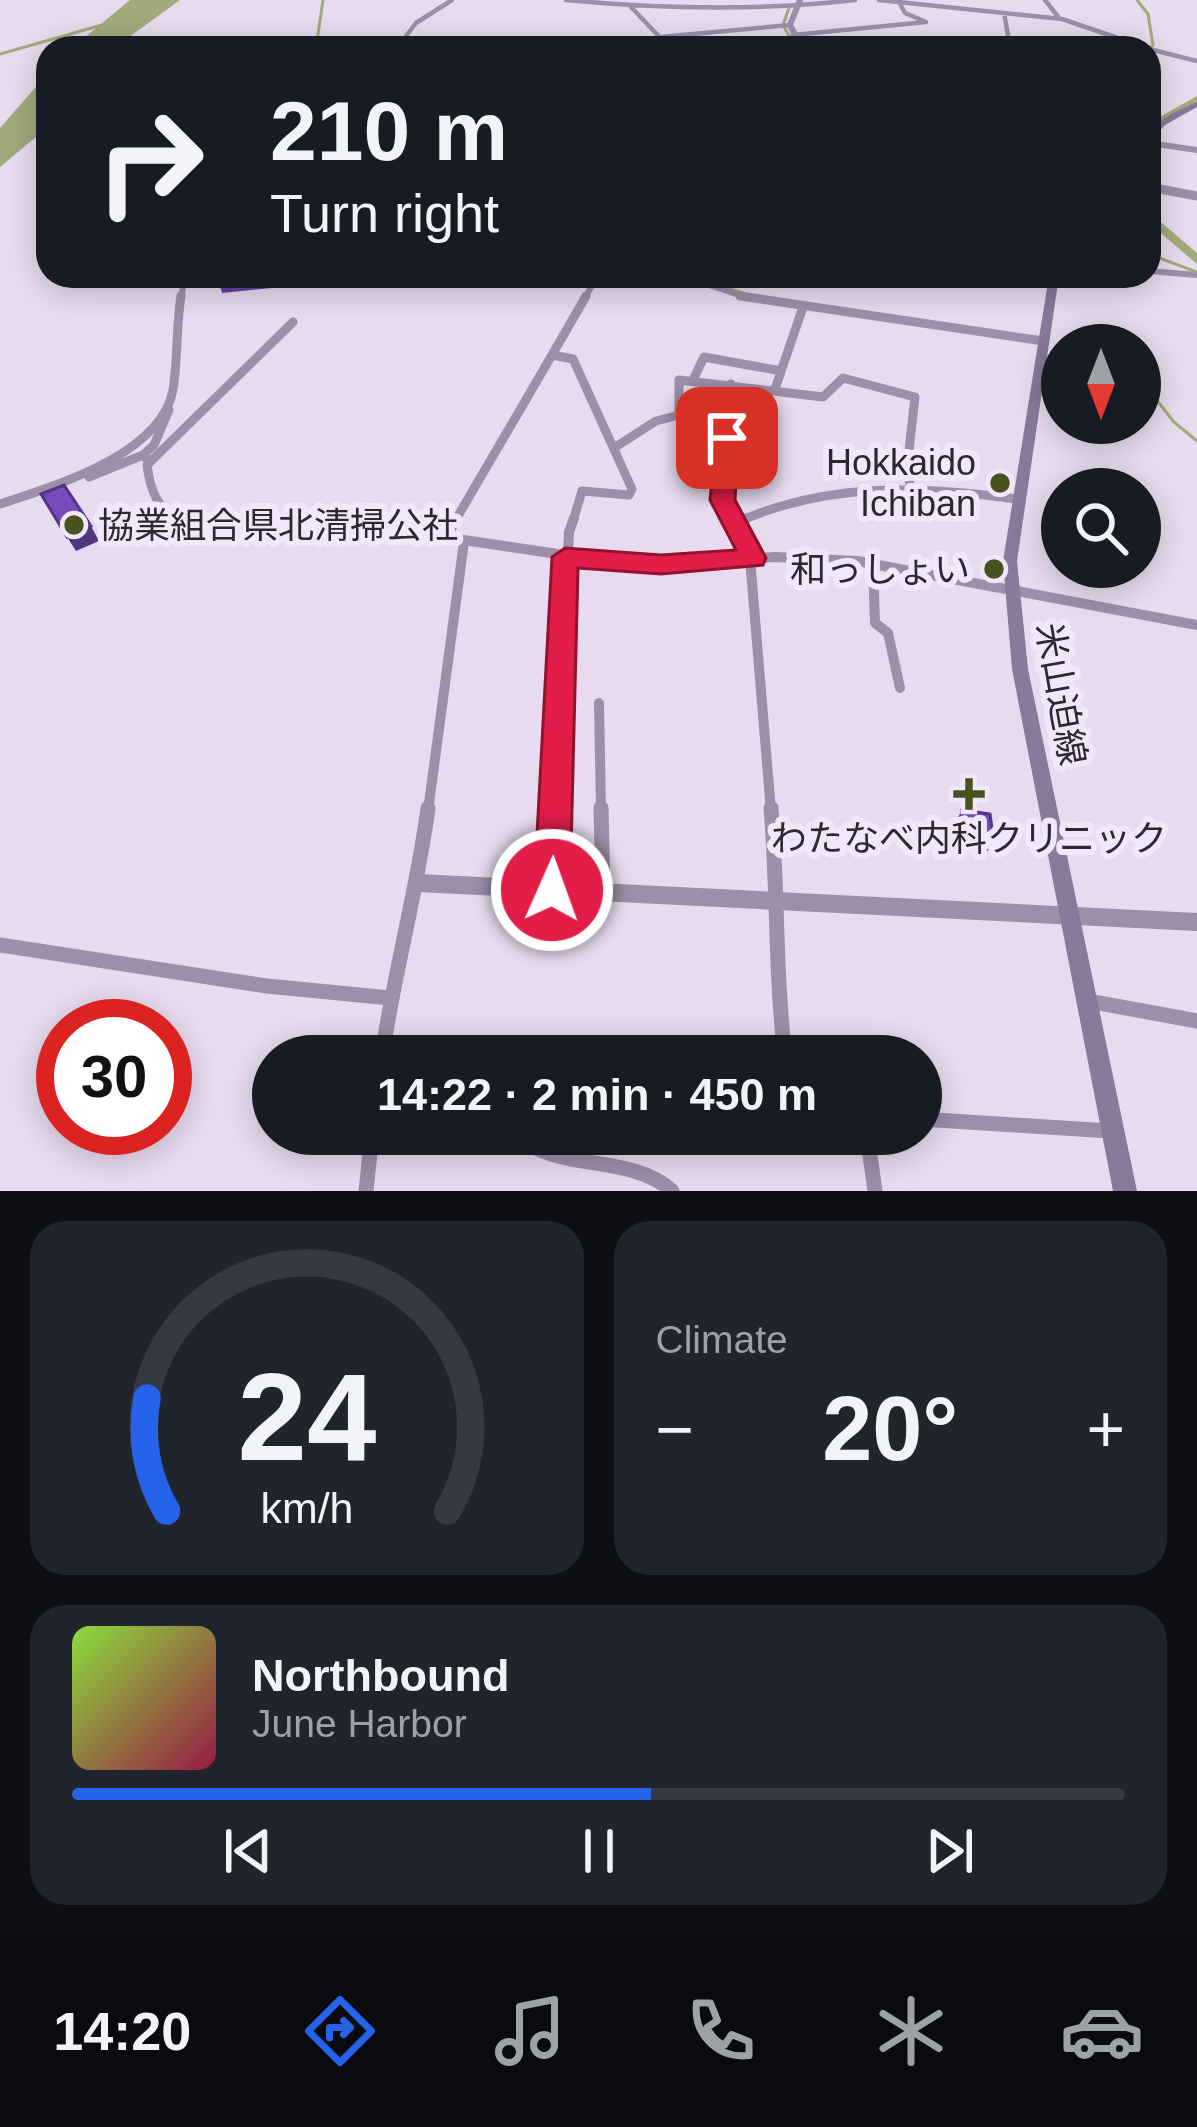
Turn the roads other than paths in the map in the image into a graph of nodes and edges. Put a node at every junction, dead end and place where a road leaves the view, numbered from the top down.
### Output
1 (452, 0) edge
2 (566, 0) edge
3 (625, 0) edge
4 (855, 0) edge
5 (878, 0) edge
6 (1045, 0) edge
7 (899, 2) edge
8 (798, 3) edge
9 (631, 6) junction
10 (1004, 13) junction
11 (1059, 19) junction
12 (786, 26) junction
13 (794, 35) joint
14 (406, 36) edge
15 (659, 36) edge
16 (671, 36) edge
17 (1008, 36) edge
18 (1111, 36) edge
19 (1161, 52) edge
20 (1197, 61) edge
21 (1197, 108) edge
22 (1161, 121) edge
23 (1161, 144) edge
24 (1197, 150) edge
25 (1161, 190) edge
26 (1197, 196) edge
27 (1161, 272) edge
28 (1197, 275) edge
29 (183, 288) edge
30 (591, 288) edge
31 (719, 288) edge
32 (1052, 288) edge
33 (802, 307) junction
34 (293, 322) dead end
35 (1045, 324) edge
36 (1041, 348) joint
37 (552, 355) junction
38 (781, 370) junction
39 (693, 380) junction
40 (731, 384) junction
41 (775, 389) junction
42 (172, 395) junction
43 (614, 448) junction
44 (147, 458) junction
45 (57, 485) junction
46 (910, 489) junction
47 (1017, 499) junction
48 (0, 504) edge
49 (735, 523) junction
50 (446, 537) junction
51 (464, 542) junction
52 (565, 557) junction
53 (752, 558) junction
54 (873, 564) junction
55 (1010, 588) junction
56 (1197, 625) edge
57 (900, 688) dead end
58 (598, 703) dead end
59 (418, 883) junction
60 (552, 890) junction
61 (603, 891) junction
62 (779, 900) junction
63 (1070, 914) junction
64 (1197, 922) edge
65 (0, 945) edge
66 (390, 998) junction
67 (1086, 1001) junction
68 (1197, 1021) edge
69 (385, 1035) edge
70 (782, 1035) edge
71 (942, 1120) edge
72 (1110, 1131) junction
73 (370, 1155) edge
74 (550, 1155) edge
75 (870, 1155) edge
76 (366, 1191) edge
77 (672, 1191) edge
78 (875, 1191) edge
79 (1125, 1191) edge

1 - 14 street
2 - 9 street
3 - 9 street
4 - 8 street
5 - 7 street
6 - 11 street
7 - 10 street
7 - 13 street
8 - 9 street
8 - 12 street
9 - 15 street
10 - 11 street
10 - 17 street
11 - 18 street
12 - 13 street
12 - 16 street
19 - 20 street
21 - 22 main road
23 - 24 street
25 - 26 street
27 - 28 street
29 - 42 street
30 - 37 street
31 - 33 street
32 - 35 main road, 米山迫線
33 - 36 street
33 - 38 street
34 - 44 street
36 - 47 main road, 米山迫線
37 - 43 street
37 - 50 street
38 - 39 street
38 - 41 street
39 - 40 street
39 - 43 street
40 - 41 street
40 - 49 street
41 - 46 street
42 - 44 street
42 - 45 street
43 - 52 street
44 - 45 street
44 - 50 street
45 - 48 street
46 - 47 street
46 - 49 street
47 - 55 main road, 米山迫線
49 - 53 street
50 - 51 street
51 - 52 street
51 - 59 street
52 - 53 street
52 - 60 street
53 - 54 street
53 - 62 street
54 - 55 street
54 - 57 street
55 - 56 street
55 - 63 main road, 米山迫線
58 - 61 street
59 - 60 street
59 - 66 street
60 - 61 street
61 - 62 street
62 - 63 street
62 - 70 street
63 - 64 street
63 - 67 main road, 米山迫線
65 - 66 street
66 - 69 street
67 - 68 street
67 - 72 main road, 米山迫線
71 - 72 street
72 - 79 main road, 米山迫線
73 - 76 street
74 - 77 street
75 - 78 street

